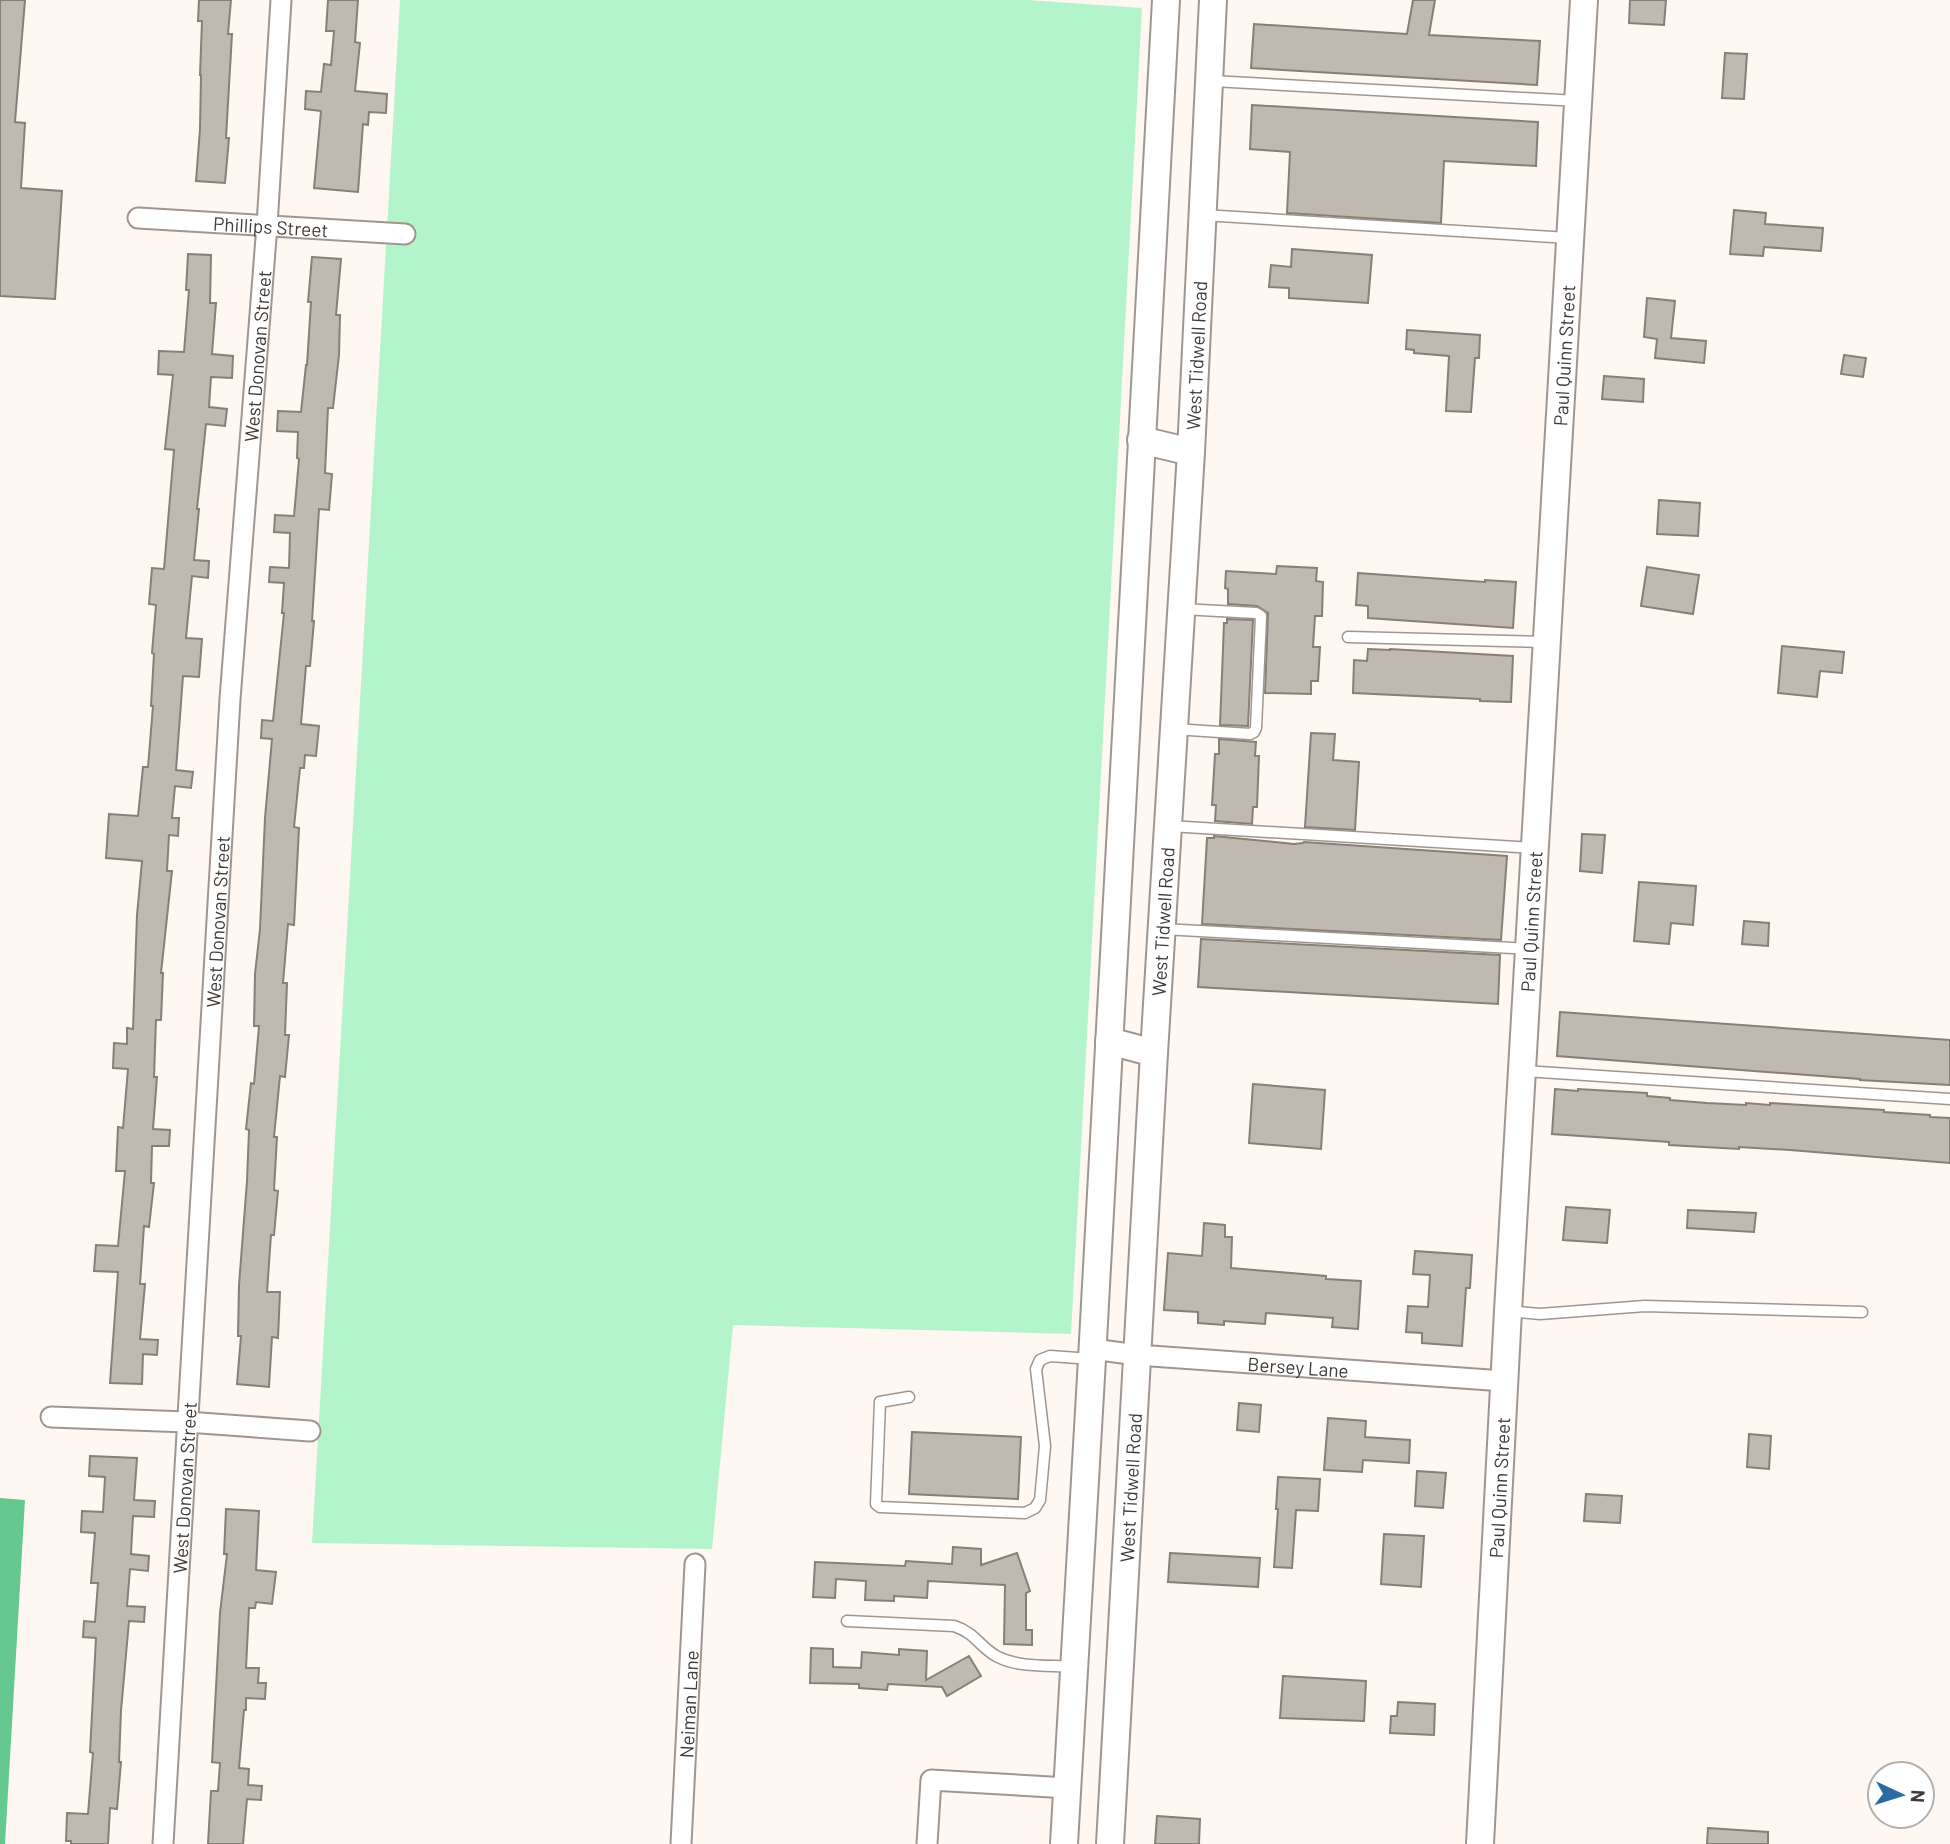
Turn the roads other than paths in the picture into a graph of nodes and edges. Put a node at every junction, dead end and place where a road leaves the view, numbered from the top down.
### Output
1 (281, 0) edge
2 (1166, 0) edge
3 (1213, 0) edge
4 (1584, 0) edge
5 (1209, 81) junction
6 (1578, 101) junction
7 (1202, 215) junction
8 (138, 218) dead end
9 (267, 225) junction
10 (405, 233) dead end
11 (1570, 238) junction
12 (1141, 440) junction
13 (1191, 453) junction
14 (1181, 609) junction
15 (1348, 637) dead end
16 (1547, 642) junction
17 (1174, 729) junction
18 (1168, 826) junction
19 (1535, 848) junction
20 (1162, 929) junction
21 (1530, 949) junction
22 (1109, 1041) junction
23 (1154, 1053) junction
24 (1523, 1071) junction
25 (1950, 1099) edge
26 (1508, 1311) junction
27 (1862, 1312) dead end
28 (1093, 1354) junction
29 (1138, 1355) junction
30 (1504, 1381) junction
31 (909, 1397) dead end
32 (51, 1417) dead end
33 (187, 1422) junction
34 (310, 1432) dead end
35 (695, 1564) dead end
36 (847, 1621) dead end
37 (1075, 1667) junction
38 (1118, 1667) junction
39 (1068, 1788) junction
40 (163, 1844) edge
41 (681, 1844) edge
42 (927, 1844) edge
43 (1064, 1844) edge
44 (1110, 1844) edge
45 (1480, 1844) edge

1 - 9 street, West Donovan Street
2 - 12 main road
3 - 5 main road, West Tidwell Road
4 - 6 main road, Paul Quinn Street
5 - 6 lane
5 - 7 main road, West Tidwell Road
6 - 11 main road, Paul Quinn Street
7 - 11 lane
7 - 13 main road, West Tidwell Road
8 - 9 street, Phillips Street
9 - 10 street, Phillips Street
9 - 33 street, West Donovan Street
11 - 16 main road, Paul Quinn Street
12 - 13 main road
12 - 22 main road
13 - 14 main road, West Tidwell Road
14 - 17 main road, West Tidwell Road
14 - 17 lane
15 - 16 lane
16 - 19 main road, Paul Quinn Street
17 - 18 main road, West Tidwell Road
18 - 19 lane
18 - 20 main road, West Tidwell Road
19 - 21 main road, Paul Quinn Street
20 - 21 lane
20 - 23 main road, West Tidwell Road
21 - 24 main road, Paul Quinn Street
22 - 23 main road
22 - 28 main road
23 - 29 main road, West Tidwell Road
24 - 25 lane
24 - 26 main road, Paul Quinn Street
26 - 27 lane
26 - 30 main road, Paul Quinn Street
28 - 29 street, Bersey Lane
28 - 31 lane
28 - 37 main road
29 - 30 street, Bersey Lane
29 - 38 main road, West Tidwell Road
30 - 45 main road, Paul Quinn Street
32 - 33 street
33 - 34 street
33 - 40 street, West Donovan Street
35 - 41 street, Neiman Lane
36 - 37 lane
37 - 38 main road
37 - 39 main road
38 - 44 main road, West Tidwell Road
39 - 42 street
39 - 43 main road

